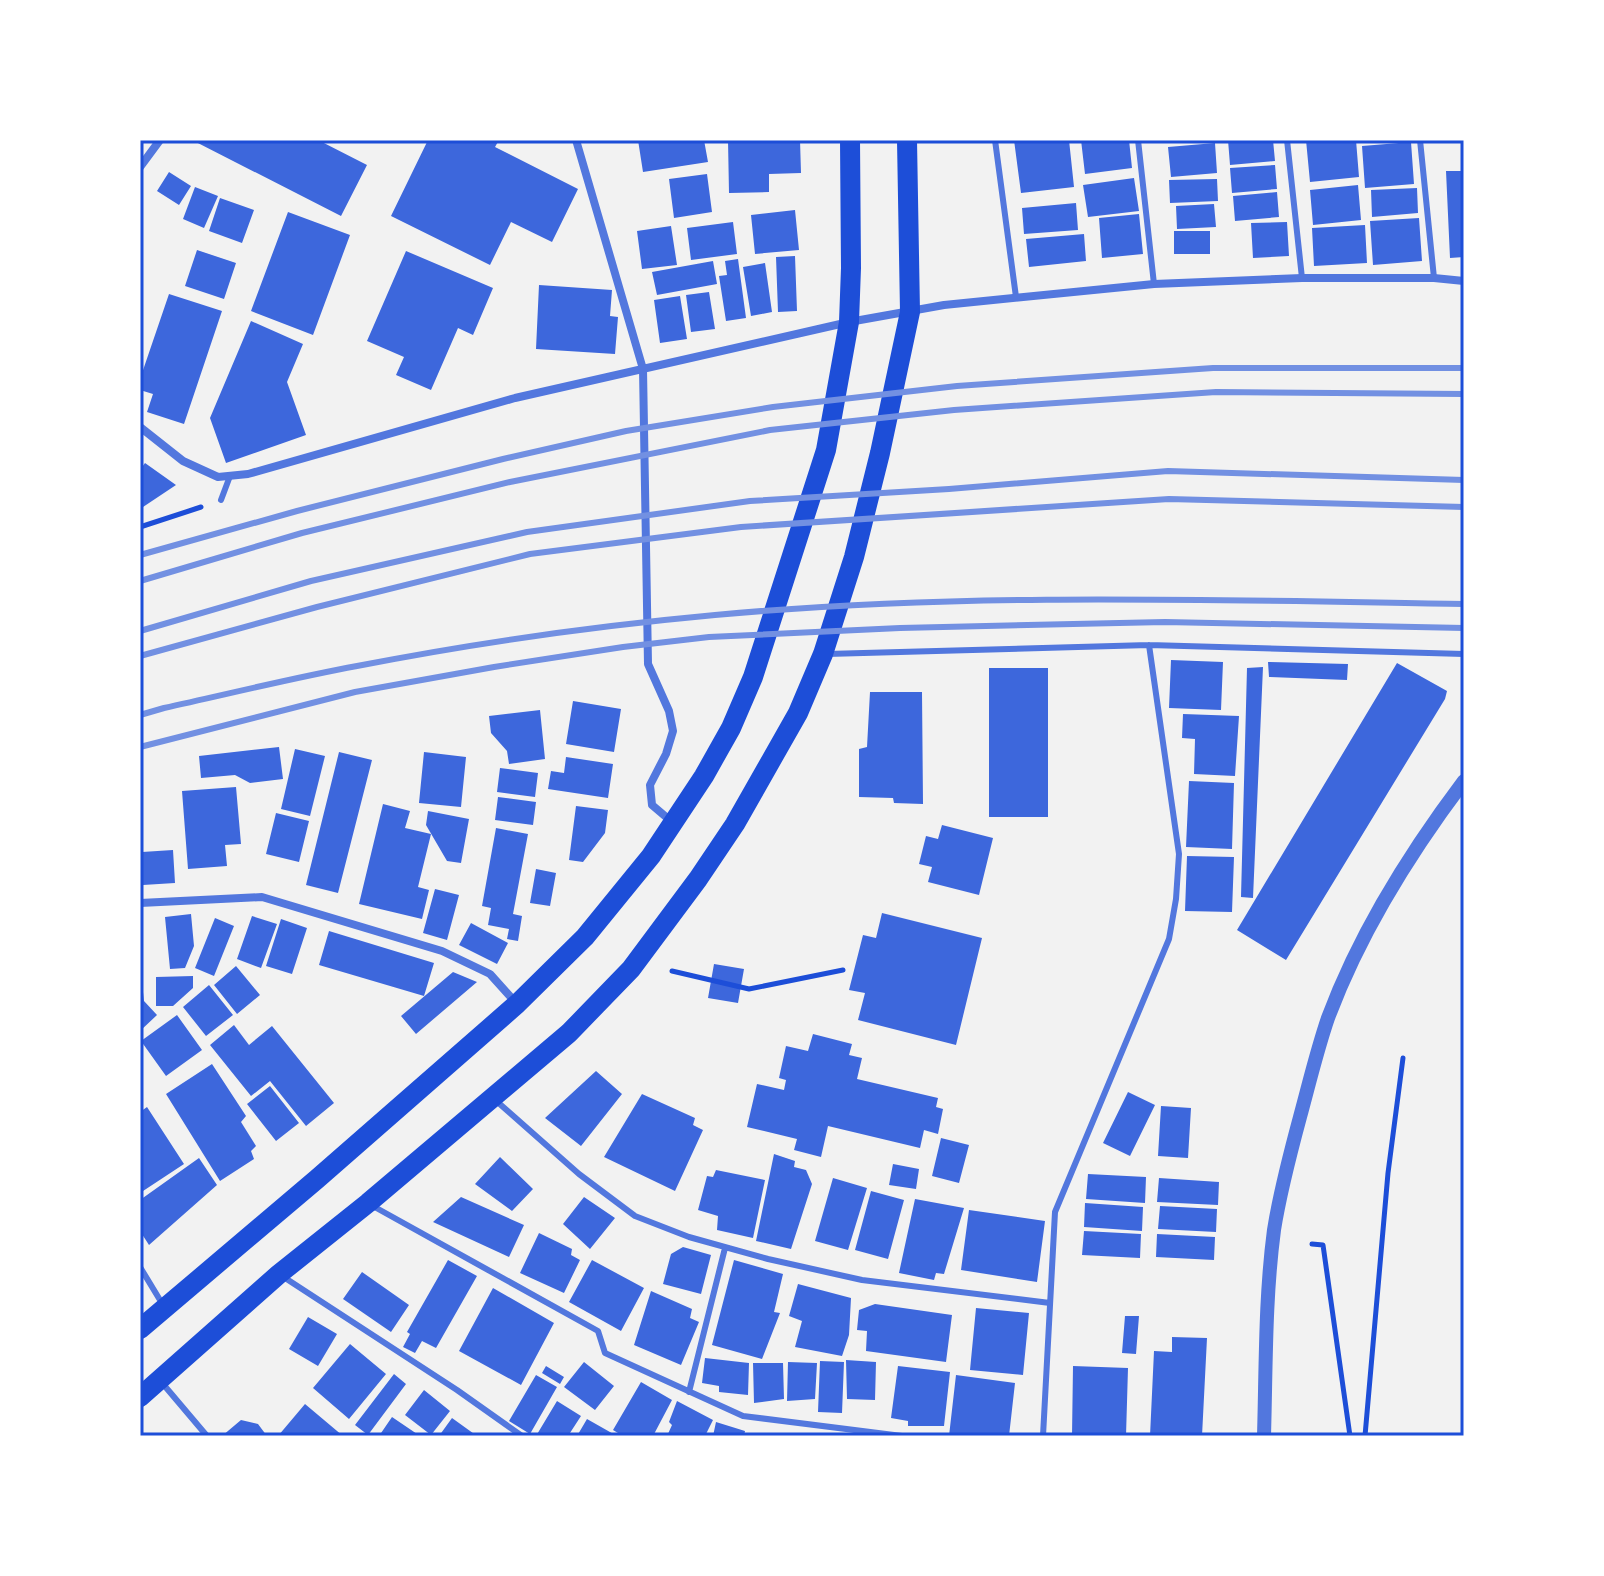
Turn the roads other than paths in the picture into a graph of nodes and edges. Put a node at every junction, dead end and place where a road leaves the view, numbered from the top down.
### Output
1 (160, 140) edge
2 (576, 140) edge
3 (850, 140) edge
4 (907, 140) edge
5 (995, 140) edge
6 (1138, 140) edge
7 (1287, 140) edge
8 (1420, 140) edge
9 (140, 167) edge
10 (1302, 278) junction
11 (1434, 278) junction
12 (1464, 281) edge
13 (1154, 284) junction
14 (1016, 297) junction
15 (910, 312) junction
16 (849, 322) junction
17 (643, 369) junction
18 (140, 427) edge
19 (230, 476) junction
20 (221, 500) road end
21 (1149, 645) junction
22 (823, 654) junction
23 (1464, 654) edge
24 (1464, 781) edge
25 (674, 823) junction
26 (140, 903) edge
27 (517, 1004) junction
28 (492, 1097) junction
29 (368, 1203) junction
30 (725, 1248) junction
31 (140, 1267) edge
32 (279, 1274) junction
33 (1050, 1303) junction
34 (165, 1308) junction
35 (140, 1329) edge
36 (160, 1380) junction
37 (689, 1392) junction
38 (140, 1397) edge
39 (207, 1436) edge
40 (522, 1436) edge
41 (902, 1436) edge
42 (1043, 1436) edge
43 (1264, 1436) edge

1 - 9 street
2 - 17 street
3 - 16 main road
4 - 15 main road
5 - 14 lane
6 - 13 lane
7 - 10 lane
8 - 11 lane
10 - 11 street
10 - 13 street
11 - 12 street
13 - 14 street
14 - 15 street
15 - 16 street
15 - 22 main road
16 - 17 street
16 - 25 main road
17 - 19 street
17 - 25 street
18 - 19 street
19 - 20 lane
21 - 22 lane
21 - 23 lane
21 - 33 lane
22 - 28 main road
24 - 43 street
25 - 27 main road
26 - 27 street
27 - 34 main road
28 - 29 main road
28 - 30 lane
29 - 32 main road
29 - 37 lane
30 - 33 lane
30 - 37 lane
31 - 34 lane
32 - 36 main road
32 - 40 lane
33 - 42 lane
34 - 35 main road
36 - 38 main road
36 - 39 lane
37 - 41 lane

